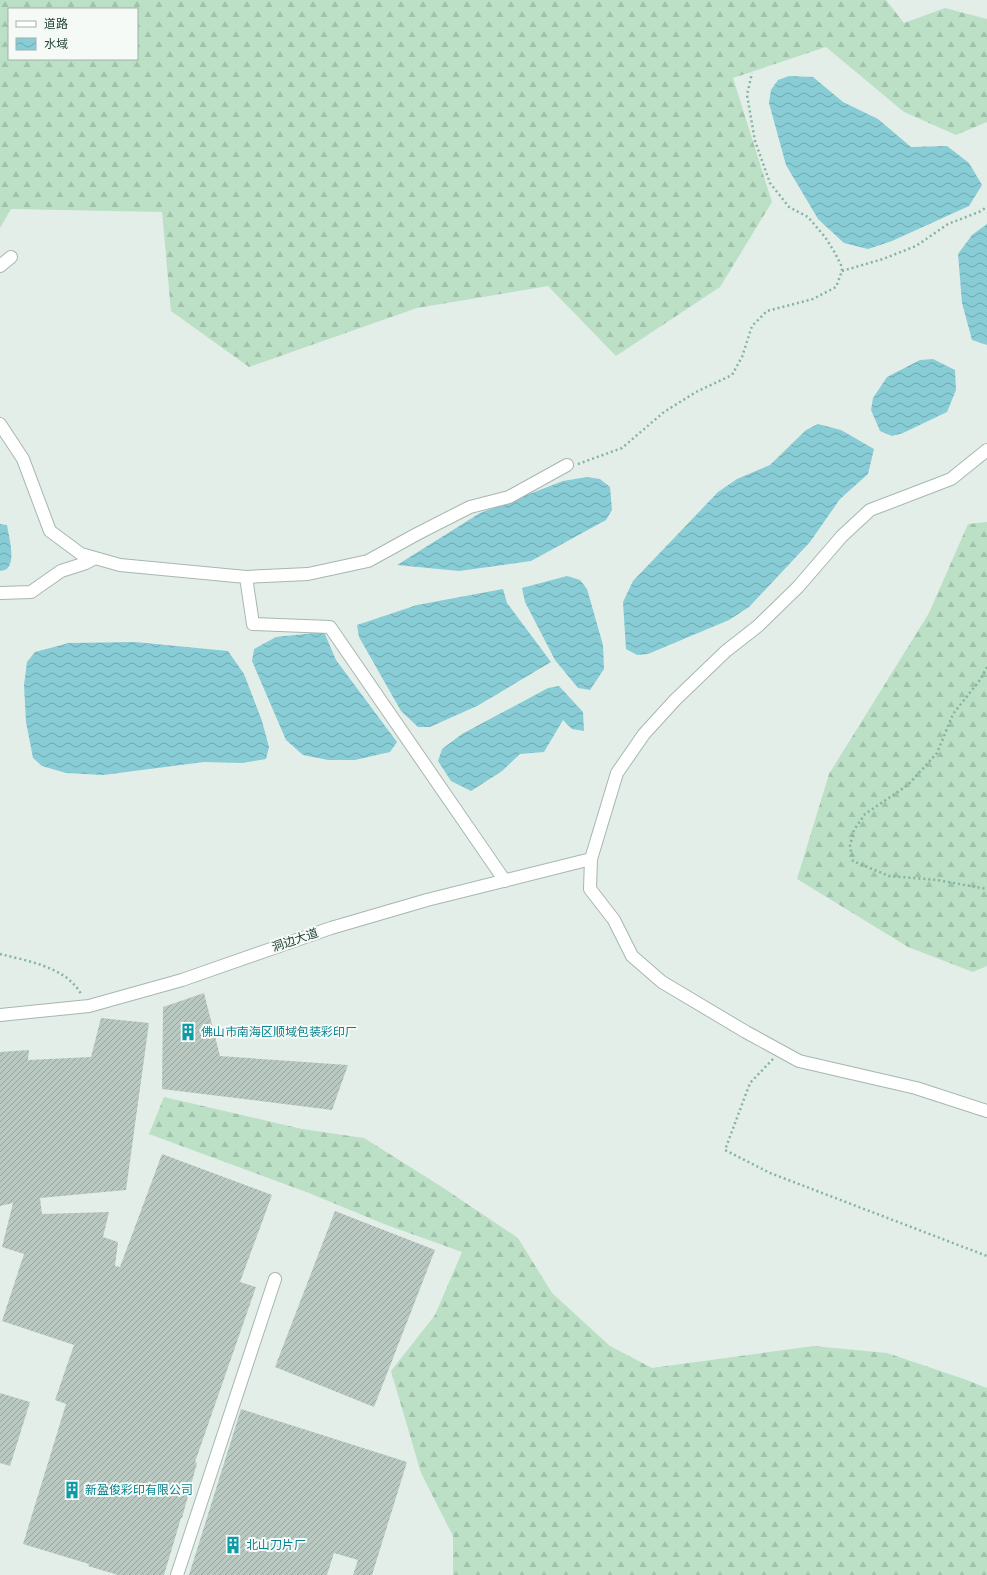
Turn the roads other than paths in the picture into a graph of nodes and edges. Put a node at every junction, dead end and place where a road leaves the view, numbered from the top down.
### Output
1 (11, 257) dead end
2 (0, 266) edge
3 (0, 424) edge
4 (987, 450) edge
5 (567, 465) road end
6 (95, 558) junction
7 (246, 577) junction
8 (0, 594) edge
9 (591, 859) junction
10 (505, 881) junction
11 (0, 1015) edge
12 (987, 1111) edge
13 (275, 1279) dead end
14 (177, 1575) edge

1 - 2 street
3 - 6 street
4 - 9 street
5 - 7 street
6 - 7 street
6 - 8 street
7 - 10 street
9 - 10 street, 洞边大道
9 - 12 street
10 - 11 street, 洞边大道
13 - 14 street

